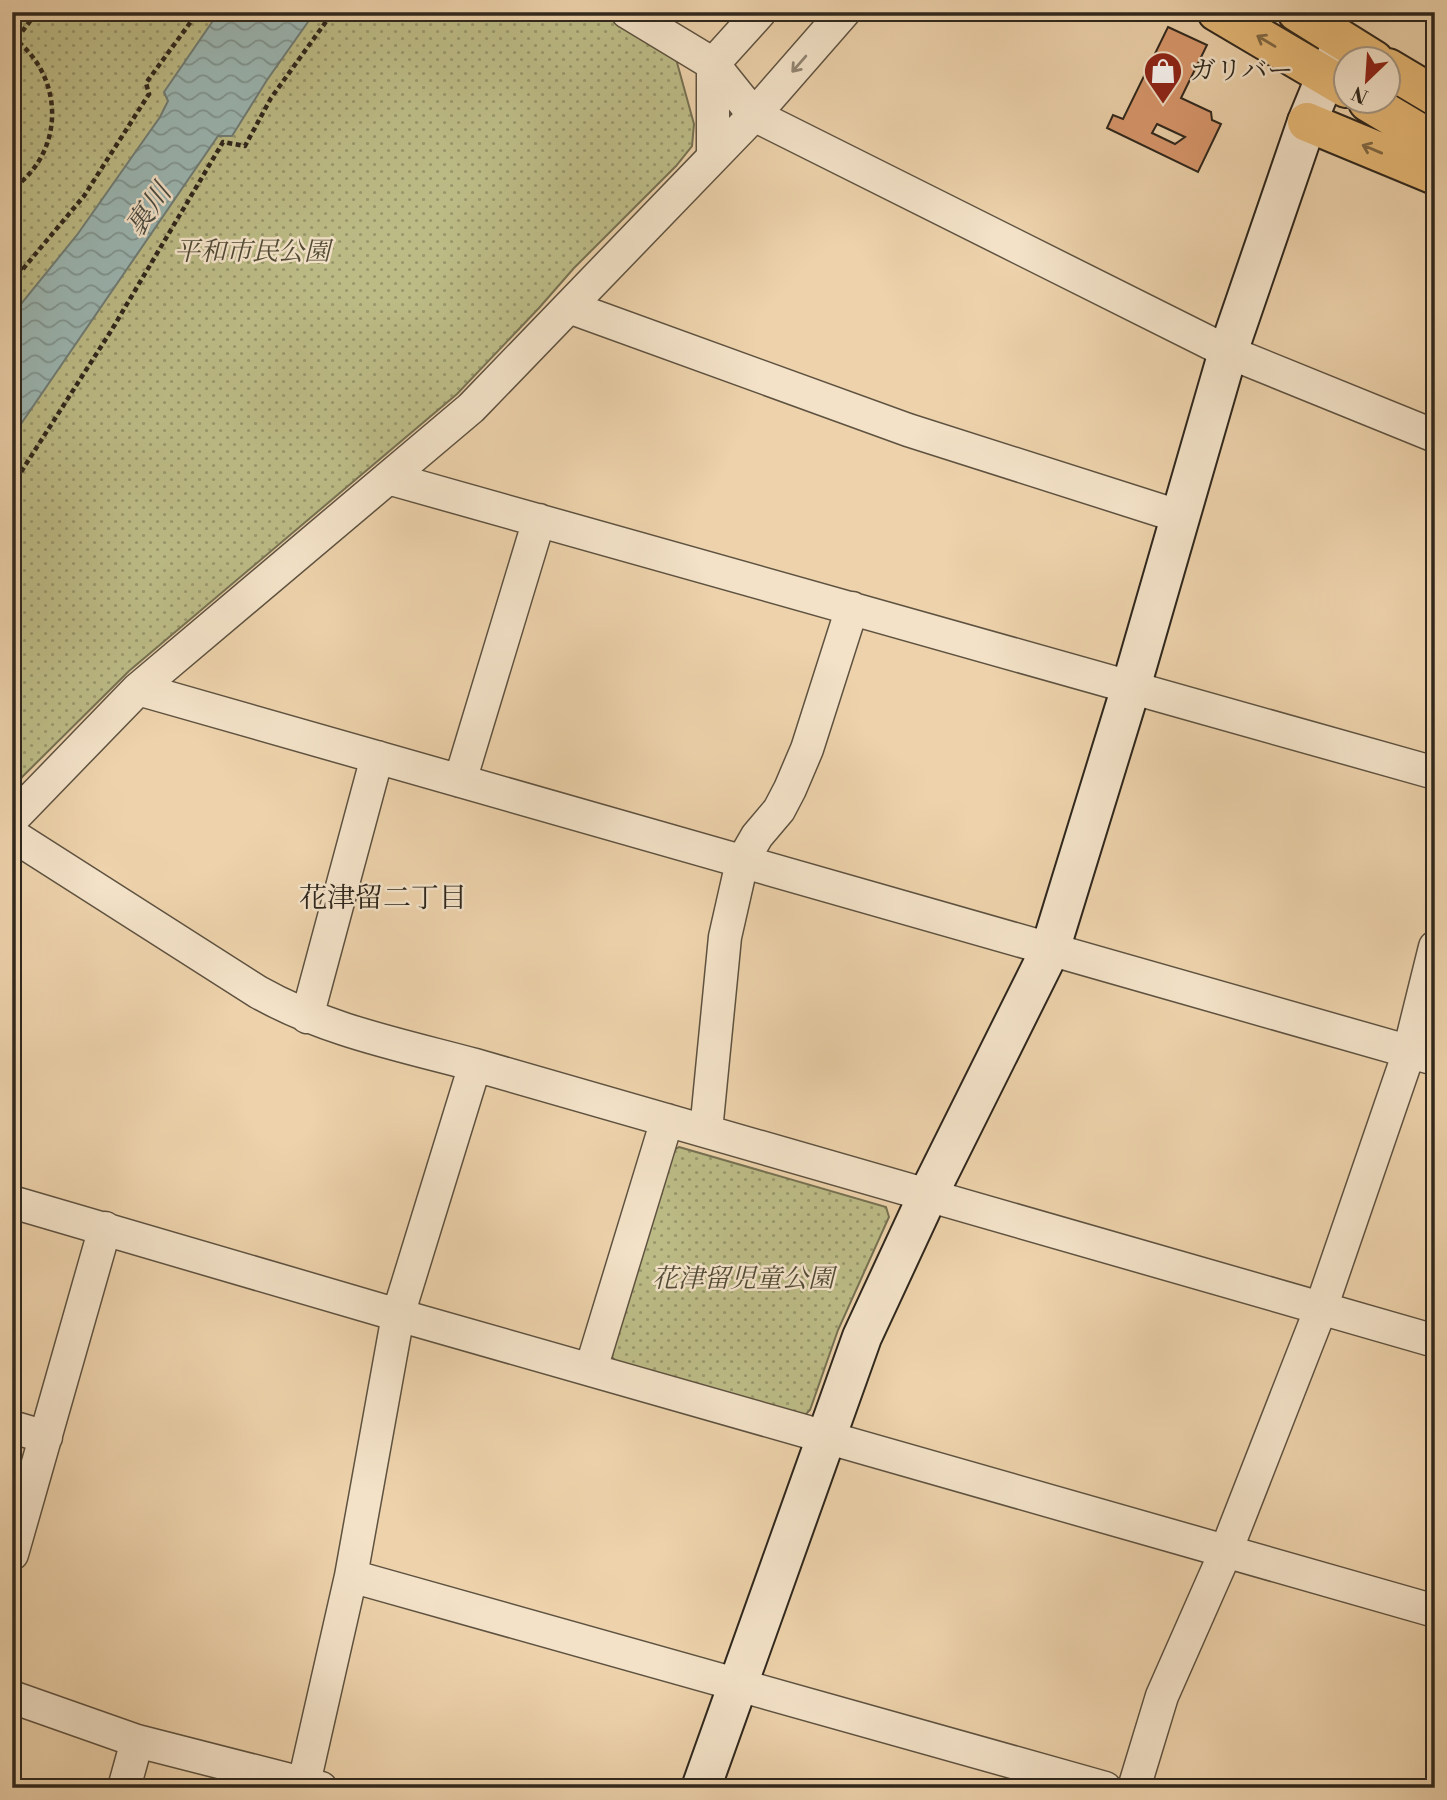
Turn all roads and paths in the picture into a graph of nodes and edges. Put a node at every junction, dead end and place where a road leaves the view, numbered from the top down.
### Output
1 (37, 12) edge
2 (198, 12) edge
3 (333, 12) edge
4 (627, 12) edge
5 (760, 12) edge
6 (844, 12) edge
7 (1217, 12) edge
8 (1297, 12) edge
9 (14, 38) edge
10 (12, 45) edge
11 (1351, 46) edge
12 (713, 64) junction
13 (1402, 76) edge
14 (1332, 80) edge
15 (1332, 88) edge
16 (1435, 96) edge
17 (754, 115) junction
18 (1391, 116) edge
19 (1307, 122) junction
20 (1435, 142) edge
21 (713, 157) junction
22 (1435, 176) edge
23 (12, 190) edge
24 (12, 263) edge
25 (22, 271) junction
26 (12, 282) edge
27 (569, 307) junction
28 (1228, 352) junction
29 (1435, 436) edge
30 (388, 478) junction
31 (12, 486) edge
32 (1181, 517) junction
33 (539, 520) junction
34 (852, 608) junction
35 (1131, 687) junction
36 (138, 689) junction
37 (377, 757) junction
38 (1435, 773) edge
39 (460, 781) junction
40 (12, 819) edge
41 (12, 835) edge
42 (742, 862) junction
43 (1435, 947) edge
44 (1050, 950) junction
45 (307, 1017) junction
46 (1422, 1056) edge
47 (475, 1065) junction
48 (667, 1120) junction
49 (706, 1131) junction
50 (928, 1195) junction
51 (12, 1202) edge
52 (105, 1228) junction
53 (1321, 1308) junction
54 (398, 1315) junction
55 (1435, 1341) edge
56 (592, 1369) junction
57 (12, 1427) edge
58 (826, 1435) junction
59 (46, 1437) junction
60 (1226, 1551) junction
61 (12, 1554) edge
62 (351, 1576) junction
63 (1435, 1611) edge
64 (738, 1684) junction
65 (12, 1698) edge
66 (137, 1741) junction
67 (312, 1785) edge
68 (124, 1788) edge
69 (701, 1788) edge
70 (1105, 1788) edge
71 (1134, 1788) edge

1 - 9 path
2 - 25 path
3 - 31 path
4 - 12 street
5 - 12 street
6 -> 17 street
14 -> 7 highway
8 - 11 highway
9 - 10 path
9 - 23 path
12 - 17 street
12 - 21 street
13 - 16 highway
15 - 19 street
17 - 21 street
17 - 28 street
18 - 20 highway
22 -> 19 highway
19 - 28 street
21 - 27 street
24 - 25 path
25 - 26 path
27 - 30 street
27 - 32 street
28 - 29 street
28 - 32 street
30 - 33 street
30 - 36 street
32 - 35 street
33 - 34 street
33 - 39 street
34 - 35 street
34 - 42 street
35 - 38 street
35 - 44 street
36 - 37 street
36 - 40 street
37 - 39 street
37 - 45 street
39 - 42 street
41 - 45 street
42 - 44 street
42 - 49 street
43 - 46 street
44 - 46 street
44 - 50 street
45 - 47 street
46 - 53 street
47 - 48 street
47 - 54 street
48 - 49 street
48 - 56 street
49 - 50 street
50 - 53 street
50 - 58 street
51 - 52 street
52 - 54 street
52 - 59 street
53 - 55 street
53 - 60 street
54 - 56 street
54 - 62 street
56 - 58 street
57 - 59 street
58 - 60 street
58 - 64 street
59 - 61 street
60 - 63 street
60 - 71 street
62 - 64 street
62 - 67 street
64 - 69 street
64 - 70 street
65 - 66 street
66 - 67 street
66 - 68 street

